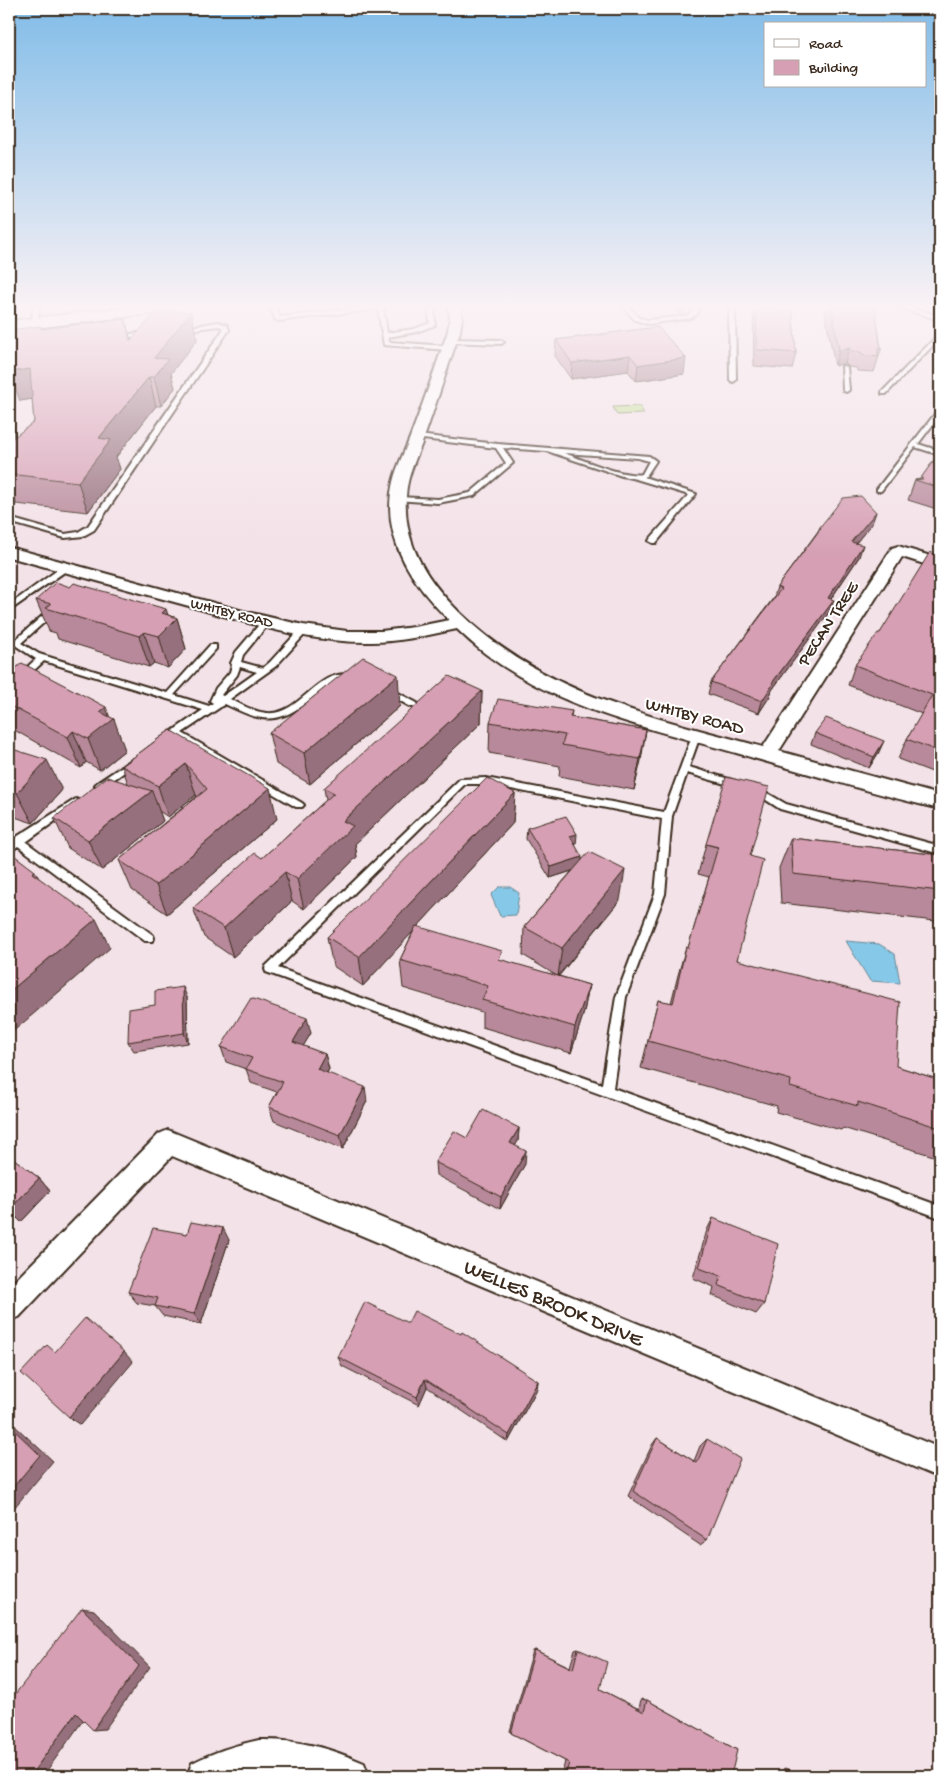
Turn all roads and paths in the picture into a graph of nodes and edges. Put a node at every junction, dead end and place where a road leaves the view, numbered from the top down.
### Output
1 (185, 390) edge
2 (433, 390) edge
3 (887, 390) edge
4 (884, 393) dead end
5 (940, 411) edge
6 (9, 415) edge
7 (417, 438) junction
8 (914, 445) junction
9 (498, 446) junction
10 (549, 450) junction
11 (940, 453) edge
12 (9, 456) edge
13 (636, 477) junction
14 (879, 490) dead end
15 (398, 499) junction
16 (9, 520) edge
17 (653, 541) dead end
18 (9, 552) edge
19 (940, 564) edge
20 (66, 568) junction
21 (60, 606) edge
22 (9, 608) edge
23 (266, 622) junction
24 (459, 623) junction
25 (304, 630) junction
26 (213, 647) dead end
27 (42, 658) junction
28 (235, 663) junction
29 (264, 671) junction
30 (360, 678) edge
31 (384, 688) edge
32 (9, 689) edge
33 (169, 696) junction
34 (220, 698) junction
35 (414, 705) edge
36 (210, 708) junction
37 (174, 733) junction
38 (696, 736) junction
39 (158, 744) edge
40 (767, 755) junction
41 (142, 756) edge
42 (684, 769) junction
43 (940, 802) edge
44 (300, 805) dead end
45 (667, 816) junction
46 (18, 841) junction
47 (9, 848) edge
48 (940, 850) edge
49 (149, 938) dead end
50 (607, 1091) junction
51 (940, 1212) edge
52 (9, 1307) edge
53 (940, 1462) edge
54 (212, 1772) edge
55 (351, 1776) edge

1 - 16 lane
2 - 7 street, WHITBY ROAD
3 - 4 lane
5 - 8 lane
6 - 12 lane
7 - 9 lane
7 - 15 street, WHITBY ROAD
8 - 11 lane
8 - 14 lane
9 - 10 lane
9 - 15 lane
10 - 13 lane
10 - 13 lane
13 - 17 lane
15 - 24 street, WHITBY ROAD
18 - 20 street, WHITBY ROAD
19 - 40 street, PECAN TREE
20 - 22 lane
20 - 23 street, WHITBY ROAD
21 - 27 lane
23 - 25 street, WHITBY ROAD
23 - 28 lane
24 - 25 street, WHITBY ROAD
24 - 38 street, WHITBY ROAD
25 - 29 lane
26 - 33 lane
27 - 32 lane
27 - 33 lane
28 - 29 lane
28 - 34 lane
29 - 34 lane
30 - 34 lane
31 - 35 lane
33 - 36 lane
34 - 36 lane
36 - 37 lane
37 - 39 lane
37 - 44 lane
38 - 40 street, WHITBY ROAD
38 - 42 lane
40 - 43 street, WHITBY ROAD
41 - 46 lane
42 - 45 lane
42 - 48 lane
45 - 50 lane
45 - 50 lane
46 - 47 lane
46 - 49 lane
50 - 51 lane
52 - 53 street, WELLES BROOK DRIVE
54 - 55 street

